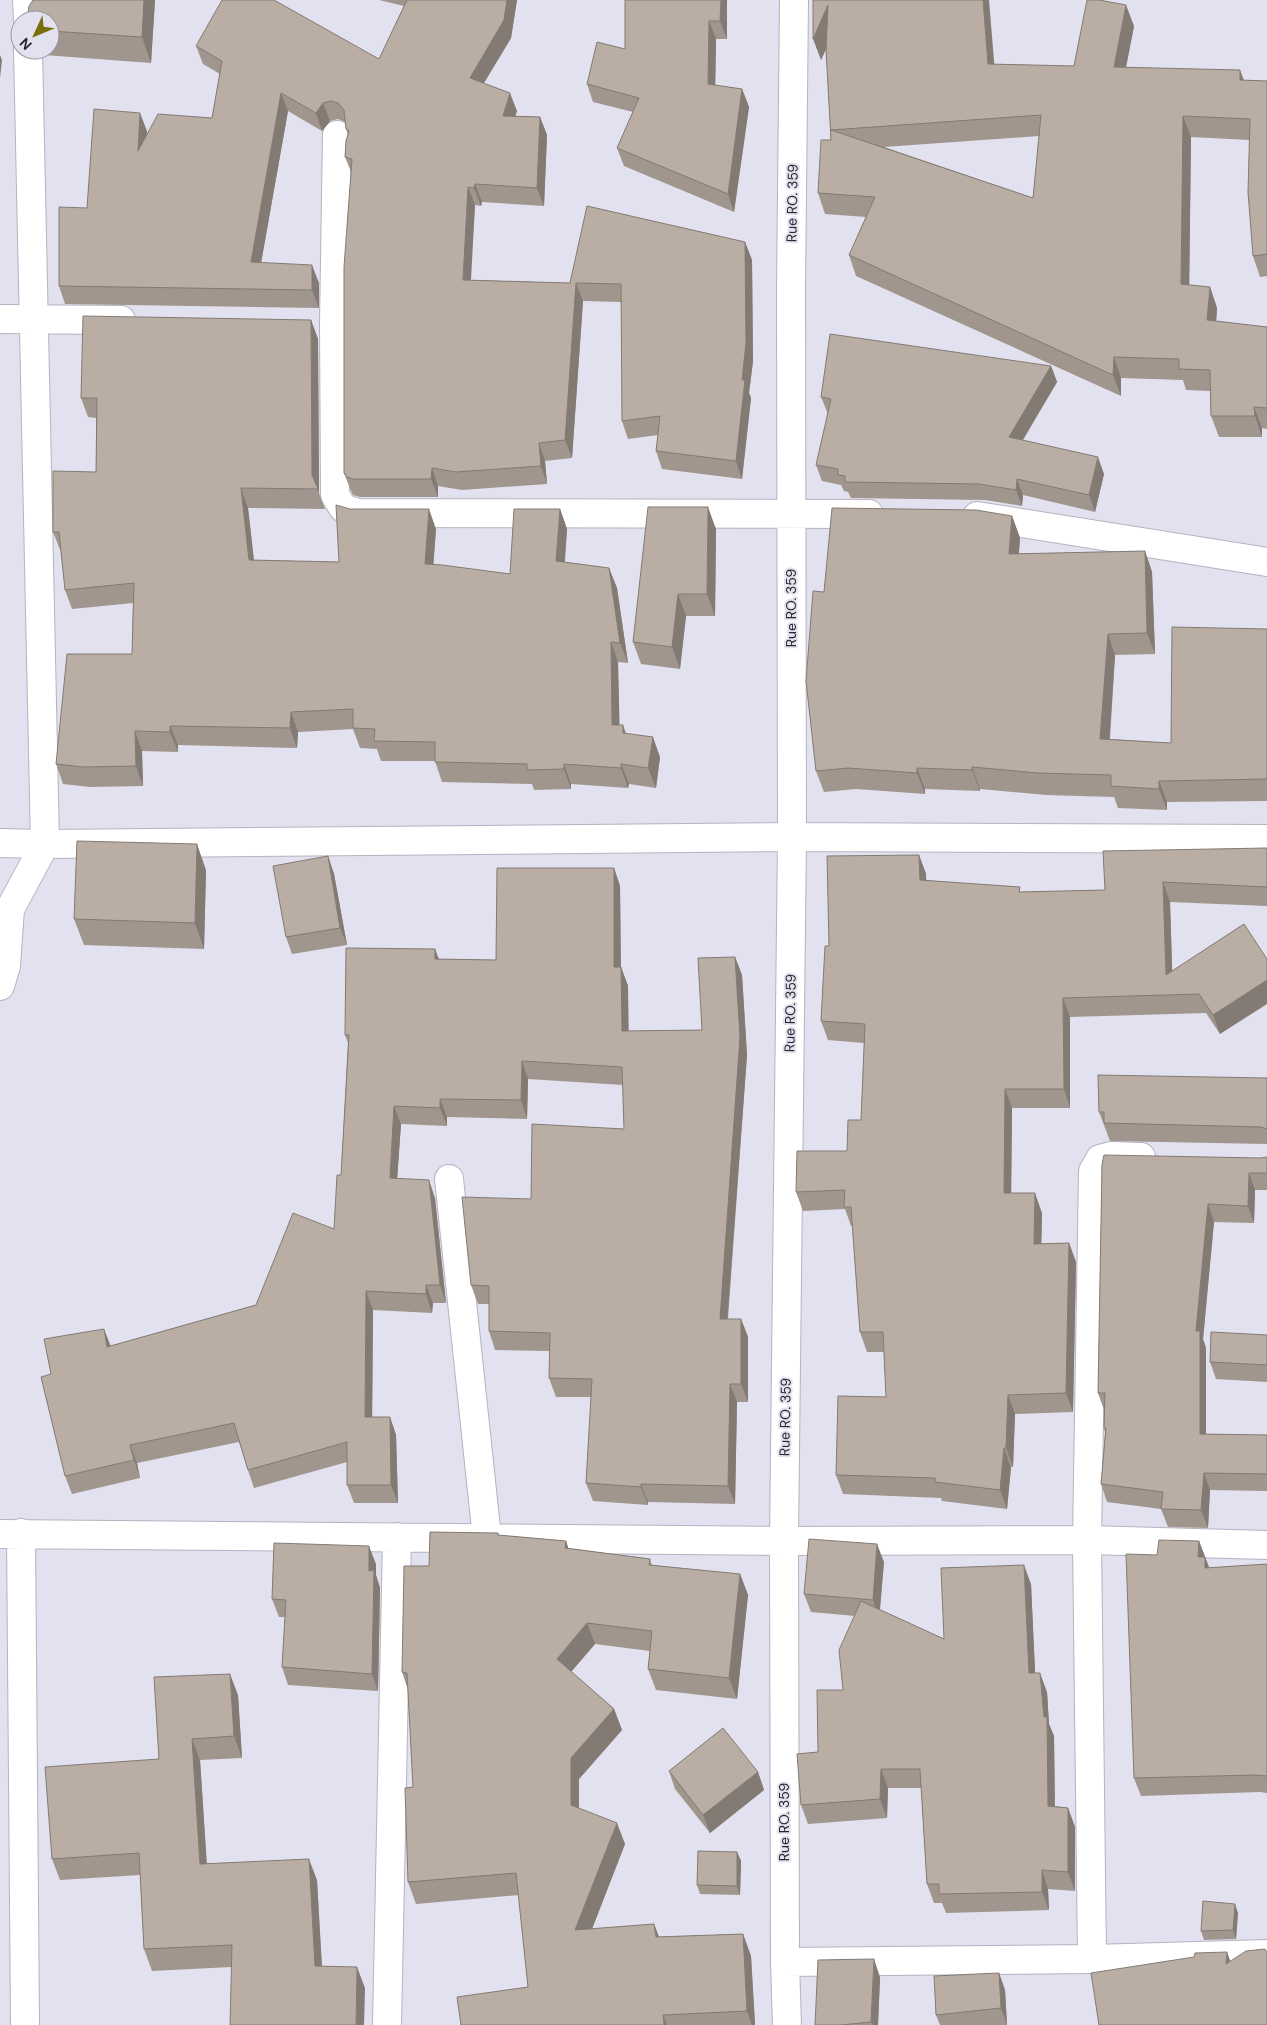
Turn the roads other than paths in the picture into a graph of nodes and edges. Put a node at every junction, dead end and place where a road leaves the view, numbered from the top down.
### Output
1 (794, 0) edge
2 (28, 60) edge
3 (337, 135) dead end
4 (34, 318) junction
5 (0, 319) edge
6 (144, 320) edge
7 (791, 513) junction
8 (898, 515) edge
9 (956, 516) edge
10 (1267, 562) edge
11 (792, 837) junction
12 (1267, 839) edge
13 (0, 843) edge
14 (45, 844) junction
15 (0, 986) edge
16 (1170, 1158) edge
17 (449, 1179) dead end
18 (10, 1534) edge
19 (398, 1537) junction
20 (487, 1538) junction
21 (1087, 1540) junction
22 (784, 1541) junction
23 (1267, 1545) edge
24 (1267, 1954) edge
25 (1092, 1959) junction
26 (785, 1962) junction
27 (26, 2025) edge
28 (387, 2025) edge
29 (787, 2025) edge

1 - 7 street, Rue RO. 359
2 - 4 street
3 - 7 street
4 - 5 street
4 - 6 street
4 - 14 street
7 - 8 street
7 - 11 street, Rue RO. 359
9 - 10 street
11 - 12 street
11 - 14 street
11 - 22 street, Rue RO. 359
13 - 14 street
14 - 15 street
16 - 21 street
17 - 20 street
18 - 19 street
18 - 27 street
19 - 20 street
19 - 28 street
20 - 22 street
21 - 22 street
21 - 23 street
21 - 25 street
22 - 26 street, Rue RO. 359
24 - 25 street
25 - 26 street
26 - 29 street, Rue RO. 359

